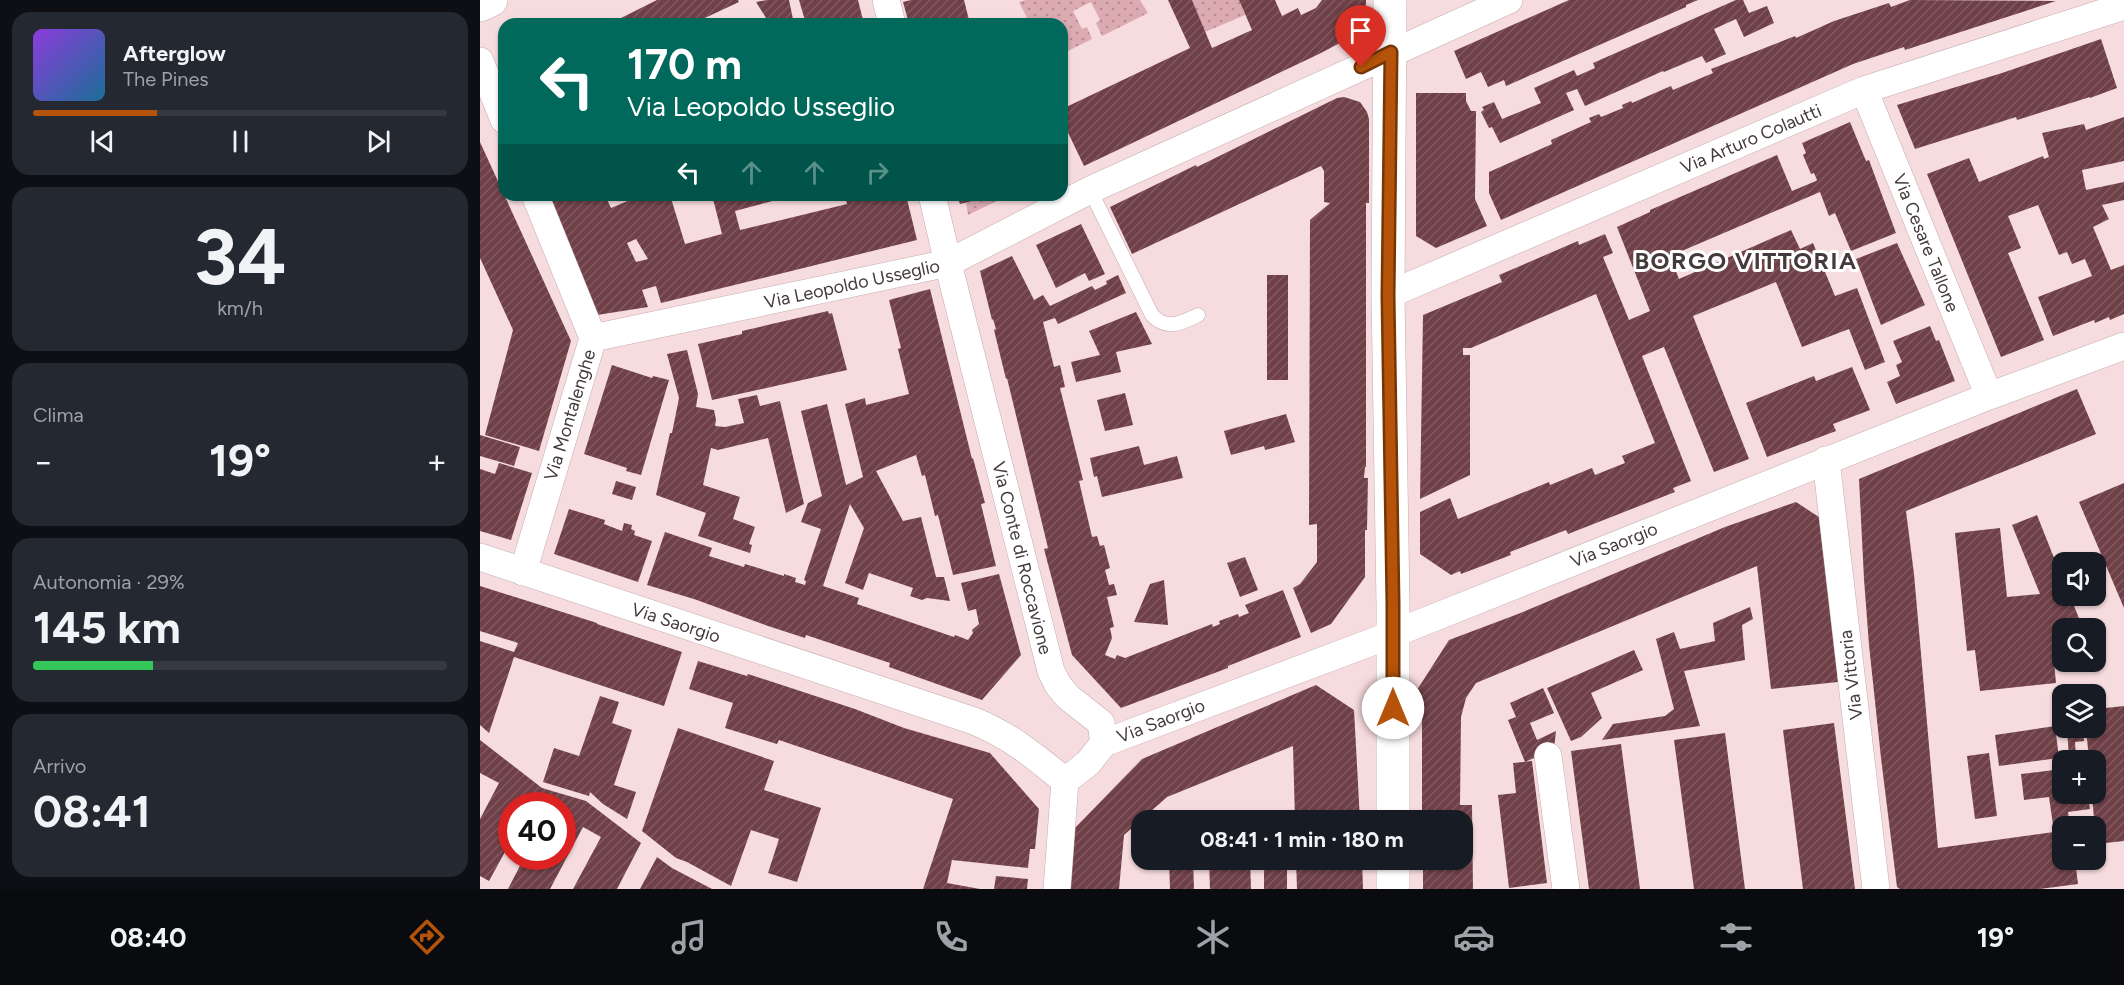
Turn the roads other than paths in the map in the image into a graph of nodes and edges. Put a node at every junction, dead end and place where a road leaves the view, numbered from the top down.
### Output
1 (490, 0) edge
2 (886, 0) edge
3 (1390, 0) edge
4 (1509, 0) edge
5 (480, 4) edge
6 (2124, 6) edge
7 (890, 18) edge
8 (1391, 52) junction
9 (480, 62) edge
10 (1864, 90) junction
11 (498, 106) edge
12 (1090, 190) junction
13 (537, 201) edge
14 (933, 201) edge
15 (948, 263) junction
16 (1388, 296) junction
17 (1198, 315) dead end
18 (593, 338) junction
19 (2124, 346) edge
20 (1989, 396) junction
21 (1826, 460) junction
22 (480, 557) edge
23 (523, 572) junction
24 (1393, 634) junction
25 (1104, 743) junction
26 (1548, 756) dead end
27 (1065, 781) junction
28 (1393, 810) edge
29 (1393, 870) edge
30 (1057, 889) edge
31 (1393, 889) edge
32 (1566, 889) edge
33 (1876, 889) edge

1 - 5 street
2 - 7 street
3 - 8 street
4 - 8 street, Via Leopoldo Usseglio
6 - 10 street, Via Arturo Colautti
8 - 12 street, Via Leopoldo Usseglio
8 - 16 street
9 - 11 street
10 - 16 street, Via Arturo Colautti
10 - 20 street, Via Cesare Tallone
12 - 15 street, Via Leopoldo Usseglio
12 - 17 lane
13 - 18 street, Via Montalenghe
14 - 15 street, Via Conte di Roccavione
15 - 18 street, Via Leopoldo Usseglio
15 - 25 street, Via Conte di Roccavione
16 - 24 street
18 - 23 street, Via Montalenghe
19 - 20 street, Via Saorgio
20 - 21 street, Via Saorgio
21 - 24 street, Via Saorgio
21 - 33 street, Via Vittoria
22 - 23 street, Via Saorgio
23 - 27 street, Via Saorgio
24 - 25 street, Via Saorgio
24 - 28 street
25 - 27 street
26 - 32 street
27 - 30 street
29 - 31 street

